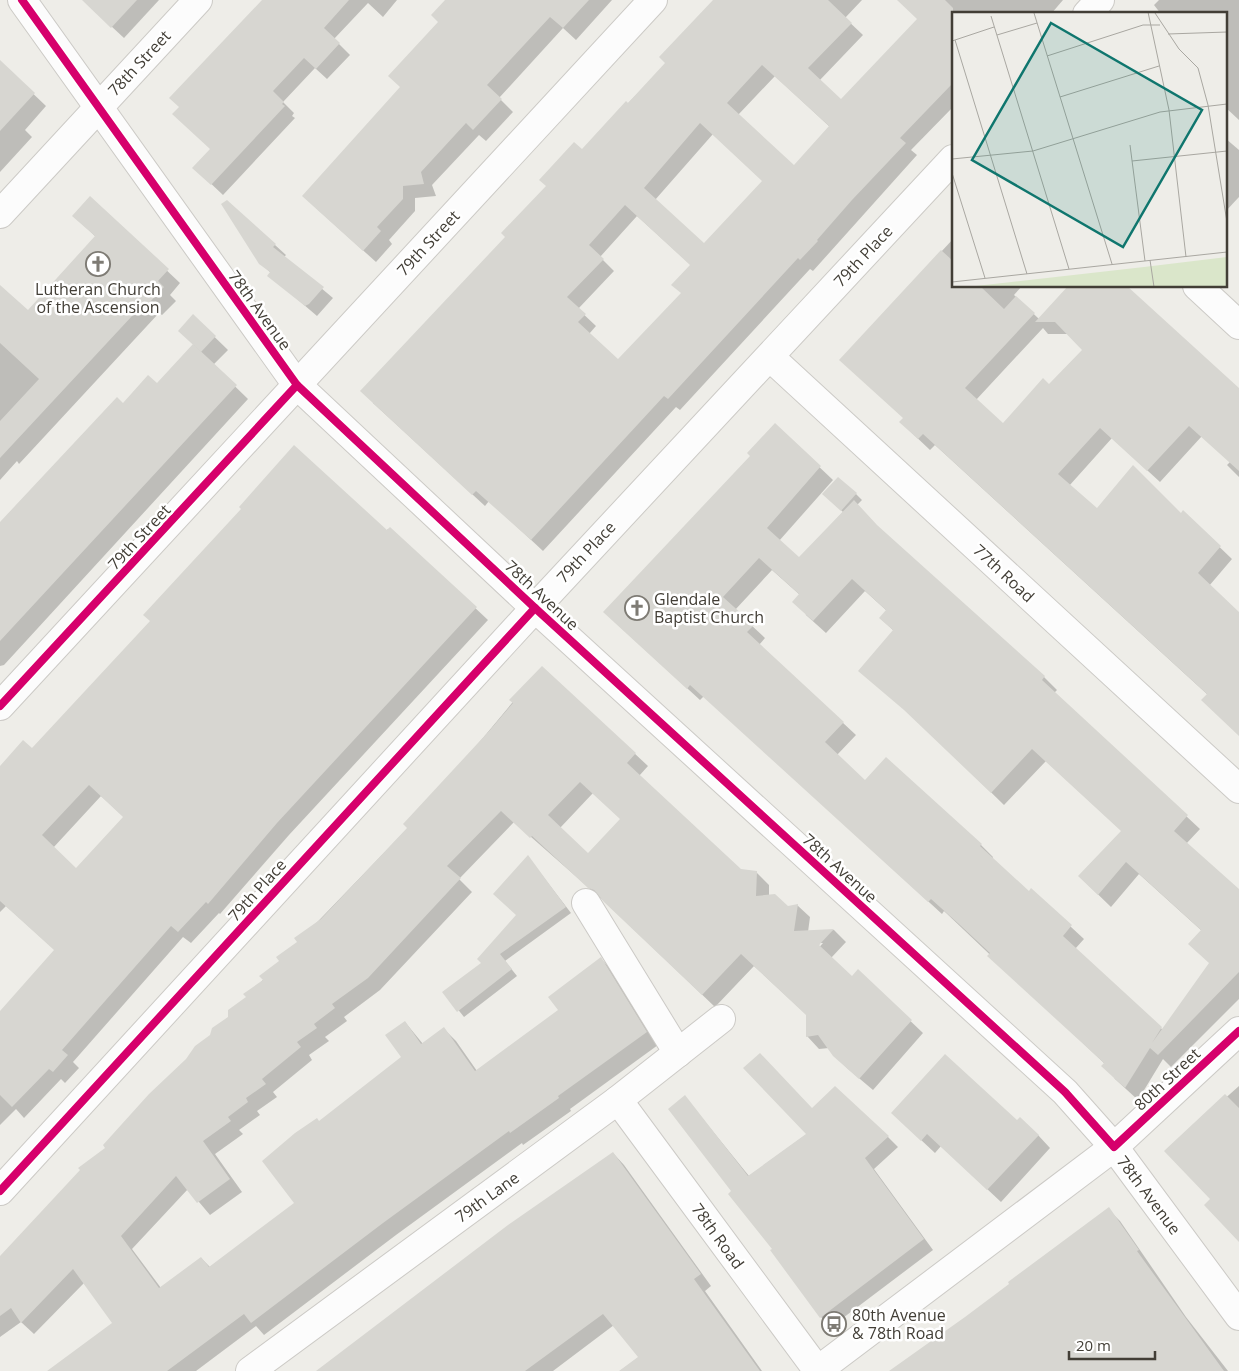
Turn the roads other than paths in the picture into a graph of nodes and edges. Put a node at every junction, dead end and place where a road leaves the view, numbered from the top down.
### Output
1 (22, 0) edge
2 (198, 0) edge
3 (653, 0) edge
4 (1100, 0) edge
5 (1089, 12) edge
6 (98, 107) junction
7 (952, 160) edge
8 (0, 214) edge
9 (1199, 288) edge
10 (1239, 325) edge
11 (770, 357) junction
12 (297, 385) junction
13 (535, 608) junction
14 (0, 706) edge
15 (1239, 789) edge
16 (586, 903) dead end
17 (721, 1019) dead end
18 (1239, 1031) edge
19 (678, 1053) junction
20 (618, 1100) junction
21 (1114, 1147) junction
22 (0, 1191) edge
23 (1239, 1316) edge
24 (250, 1371) edge
25 (817, 1371) edge

1 - 6 street, 78th Avenue
2 - 6 street, 78th Street
3 - 12 street, 79th Street
4 - 5 street
6 - 8 street, 78th Street
6 - 12 street, 78th Avenue
7 - 11 street, 79th Place
9 - 10 street
11 - 13 street, 79th Place
11 - 15 street, 77th Road
12 - 13 street, 78th Avenue
12 - 14 street, 79th Street
13 - 21 street, 78th Avenue
13 - 22 street, 79th Place
16 - 19 street
17 - 19 street, 79th Lane
18 - 21 street, 80th Street
19 - 20 street, 79th Lane
20 - 24 street, 79th Lane
20 - 25 street, 78th Road
21 - 23 street, 78th Avenue
21 - 25 street, 80th Street

